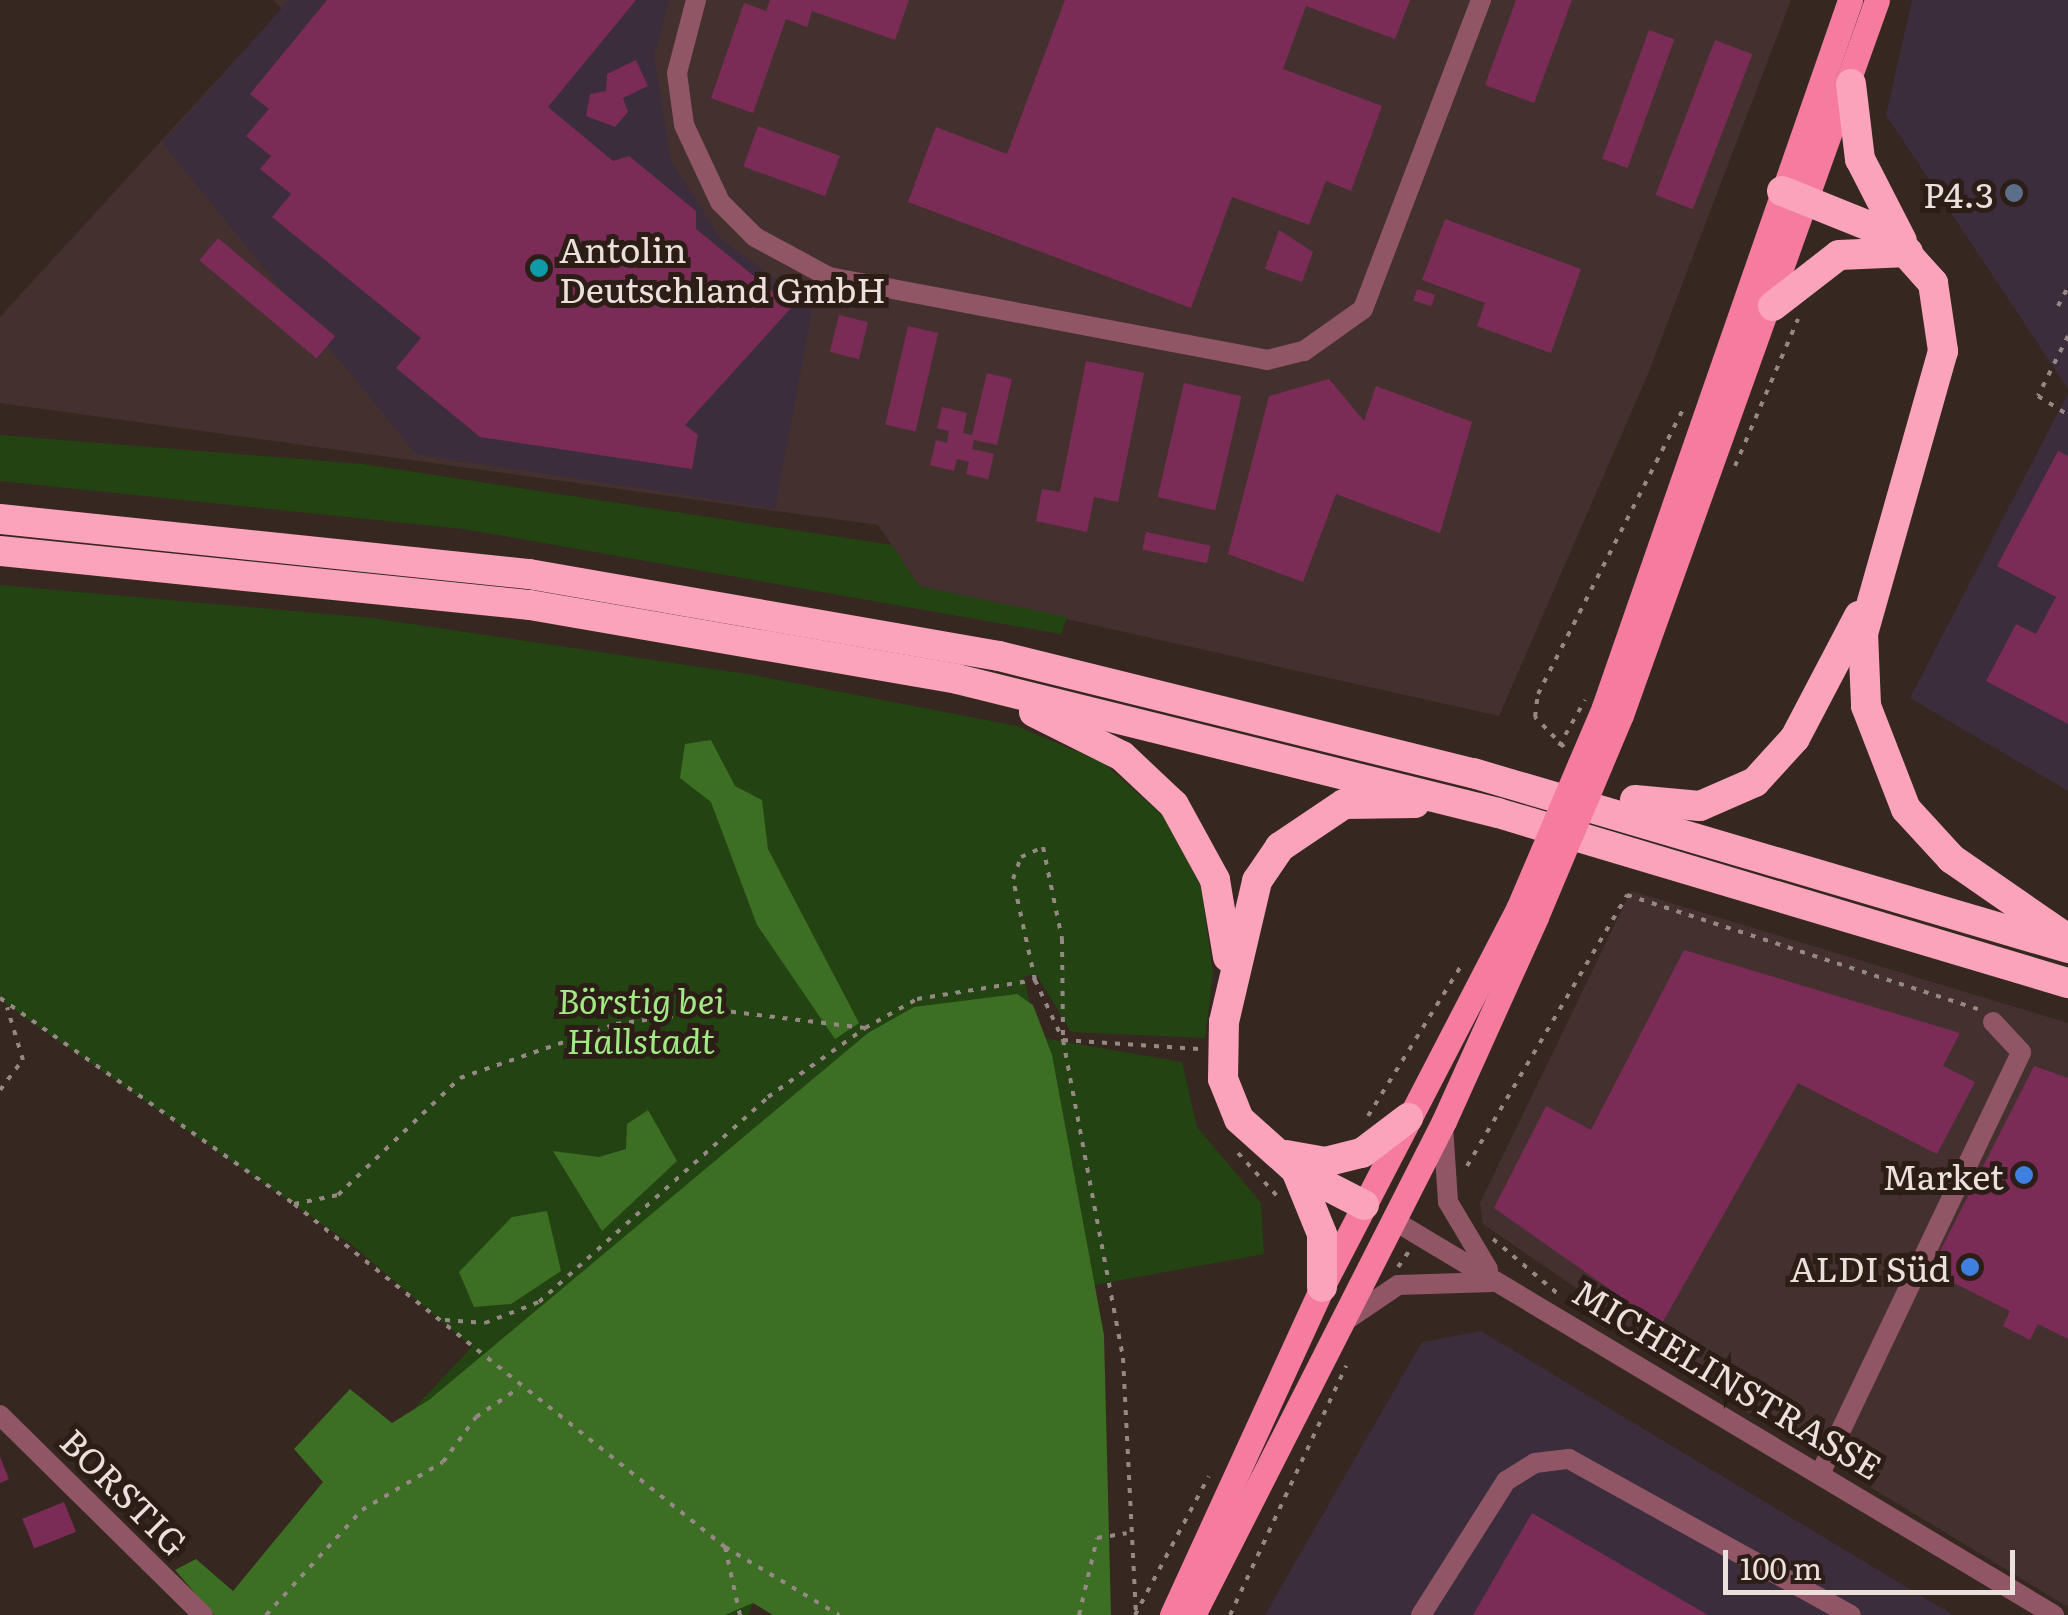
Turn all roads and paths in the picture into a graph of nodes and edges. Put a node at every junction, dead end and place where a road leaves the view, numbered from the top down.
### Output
1 (696, 0) edge
2 (1481, 0) edge
3 (1850, 0) edge
4 (1877, 0) edge
5 (1851, 84) junction
6 (1782, 192) junction
7 (1812, 202) junction
8 (1908, 252) junction
9 (2068, 288) edge
10 (2058, 306) dead end
11 (1787, 307) junction
12 (2068, 336) edge
13 (1693, 393) dead end
14 (2068, 415) edge
15 (1728, 484) dead end
16 (0, 519) edge
17 (0, 551) edge
18 (1879, 578) junction
19 (957, 679) junction
20 (1601, 706) junction
21 (1560, 746) junction
22 (1575, 752) dead end
23 (1548, 794) junction
24 (1498, 813) junction
25 (1527, 913) junction
26 (2068, 940) edge
27 (2068, 948) edge
28 (1469, 954) dead end
29 (1035, 980) junction
30 (2068, 982) edge
31 (1229, 985) junction
32 (3, 1000) edge
33 (0, 1010) edge
34 (1993, 1022) joint
35 (865, 1028) junction
36 (1063, 1040) junction
37 (1189, 1044) dead end
38 (0, 1090) edge
39 (1408, 1118) junction
40 (1444, 1121) junction
41 (1362, 1153) junction
42 (1285, 1161) junction
43 (1457, 1183) dead end
44 (294, 1204) junction
45 (1364, 1205) junction
46 (1393, 1220) junction
47 (1488, 1235) dead end
48 (1499, 1282) junction
49 (1322, 1287) junction
50 (1566, 1302) dead end
51 (445, 1320) junction
52 (1339, 1328) junction
53 (1351, 1354) dead end
54 (520, 1388) junction
55 (0, 1415) edge
56 (1218, 1460) dead end
57 (1820, 1474) junction
58 (1128, 1533) junction
59 (725, 1547) junction
60 (1136, 1614) edge
61 (203, 1615) edge
62 (266, 1615) edge
63 (740, 1615) edge
64 (839, 1615) edge
65 (1079, 1615) edge
66 (1172, 1615) edge
67 (1193, 1615) edge
68 (1230, 1615) edge
69 (1421, 1615) edge
70 (1851, 1615) edge
71 (2054, 1615) edge

1 - 2 street
3 - 6 main road
4 - 5 main road
5 - 7 main road
5 - 8 highway
6 - 7 highway
6 - 20 main road
7 - 8 highway
7 - 11 main road
8 - 11 highway
8 - 18 highway
9 - 10 path
11 - 15 path
11 - 20 main road
12 - 14 path
13 - 21 path
16 - 23 highway
17 - 19 highway
18 - 23 highway
18 - 26 highway
19 - 24 highway
19 - 31 highway
20 - 21 path
20 - 25 main road, bridge
21 - 22 path
23 - 27 highway
24 - 30 highway
24 - 31 highway
25 - 39 main road
25 - 40 main road
28 - 41 path
29 - 35 path
29 - 36 path
29 - 36 path
31 - 42 highway
32 - 33 path
32 - 38 path
32 - 44 path
34 - 43 path
34 - 57 street
35 - 44 path
35 - 51 path
36 - 37 path
36 - 58 path
39 - 41 highway
39 - 45 main road
40 - 46 main road
40 - 48 street
41 - 42 highway
42 - 45 highway
42 - 49 highway
44 - 51 path
45 - 46 main road, MICHELINSTRASSE
45 - 49 main road
46 - 48 street, MICHELINSTRASSE
46 - 52 main road
47 - 50 path
48 - 52 street
48 - 57 street, MICHELINSTRASSE
49 - 66 main road
51 - 54 path
52 - 67 main road
53 - 68 path
54 - 59 path
54 - 62 path
55 - 61 street, BORSTIG
56 - 60 path
57 - 71 street, MICHELINSTRASSE
58 - 60 path
58 - 65 path
59 - 63 path
59 - 64 path
69 - 70 street

